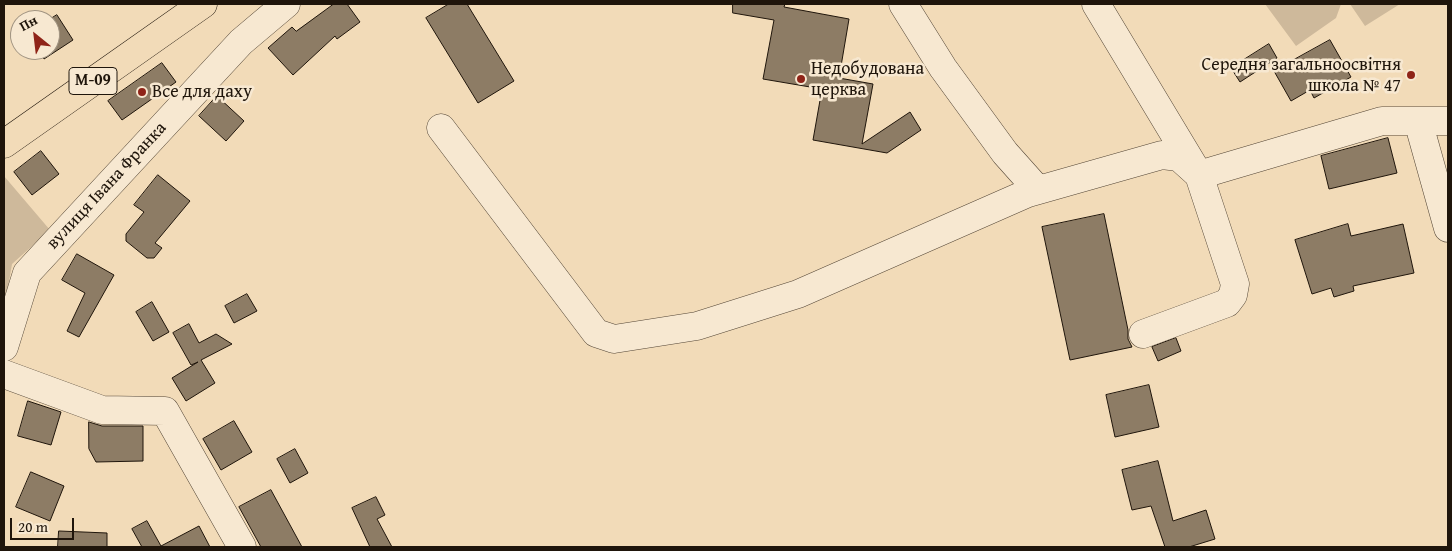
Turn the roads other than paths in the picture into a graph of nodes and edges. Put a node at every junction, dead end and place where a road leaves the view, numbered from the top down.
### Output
1 (204, 4) edge
2 (286, 4) edge
3 (902, 4) edge
4 (1096, 4) edge
5 (1418, 121) junction
6 (1448, 121) edge
7 (441, 128) dead end
8 (4, 144) edge
9 (1199, 175) junction
10 (1033, 192) junction
11 (1448, 228) edge
12 (8, 321) edge
13 (1142, 334) dead end
14 (4, 347) edge
15 (4, 374) edge
16 (242, 547) edge

1 - 8 main road, М-09
2 - 12 street, вулиця Івана Франка
3 - 10 street
4 - 9 street
5 - 6 street
5 - 9 street
5 - 11 street
7 - 10 street
9 - 10 street
9 - 13 street
12 - 14 street, вулиця Івана Франка
15 - 16 street

